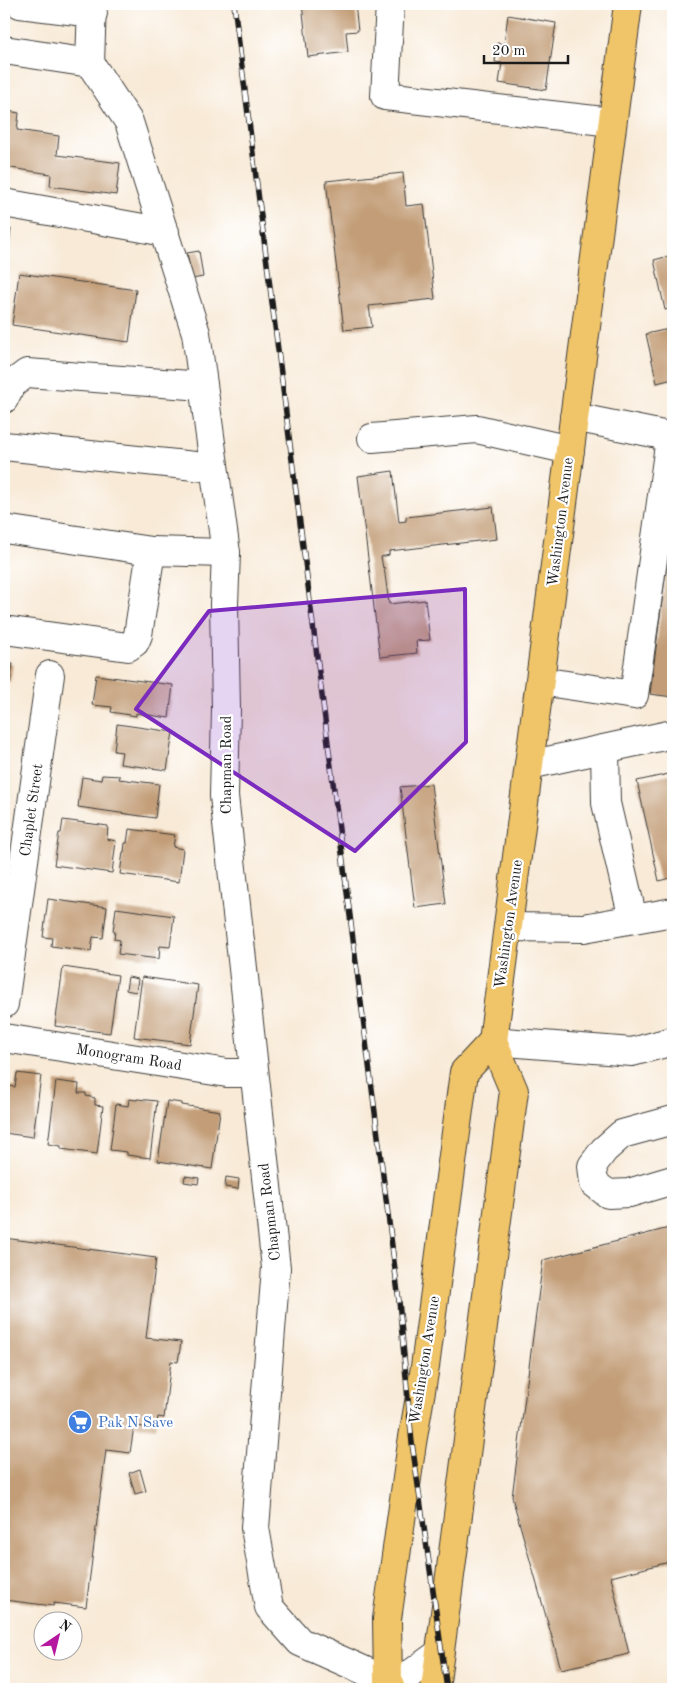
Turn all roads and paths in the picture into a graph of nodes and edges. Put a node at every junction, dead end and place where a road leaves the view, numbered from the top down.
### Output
1 (20, 4) edge
2 (390, 4) edge
3 (627, 4) edge
4 (92, 8) edge
5 (4, 50) edge
6 (90, 63) junction
7 (612, 122) junction
8 (4, 203) edge
9 (164, 232) junction
10 (203, 386) junction
11 (4, 399) edge
12 (574, 417) junction
13 (372, 438) dead end
14 (672, 438) edge
15 (4, 446) edge
16 (570, 450) junction
17 (214, 468) junction
18 (4, 529) edge
19 (152, 551) junction
20 (226, 553) junction
21 (4, 630) edge
22 (50, 675) dead end
23 (540, 680) junction
24 (673, 734) edge
25 (605, 749) junction
26 (529, 765) junction
27 (673, 912) edge
28 (634, 919) junction
29 (508, 927) junction
30 (4, 1004) edge
31 (4, 1038) edge
32 (493, 1040) junction
33 (673, 1041) edge
34 (254, 1073) junction
35 (673, 1120) edge
36 (673, 1180) edge
37 (438, 1654) junction
38 (390, 1685) edge
39 (435, 1689) edge

1 - 4 street
2 - 7 street
3 - 7 main road, Washington Avenue
4 - 6 street
5 - 6 street
6 - 9 street, Chapman Road
7 - 12 main road, Washington Avenue
8 - 9 street
9 - 10 street, Chapman Road
10 - 11 street
10 - 17 street, Chapman Road
12 - 14 street
12 - 16 main road, Washington Avenue
13 - 16 street
14 - 23 street
15 - 17 street
16 - 23 main road, Washington Avenue
17 - 20 street, Chapman Road
18 - 19 street
19 - 20 street
19 - 21 street
20 - 34 street, Chapman Road
22 - 30 street, Chaplet Street
23 - 26 main road, Washington Avenue
24 - 25 street
25 - 26 street
25 - 28 street
26 - 29 main road, Washington Avenue
27 - 28 street
28 - 29 street
29 - 32 main road, Washington Avenue
31 - 34 street, Monogram Road
32 - 33 street
32 - 37 main road, Washington Avenue
32 - 38 main road, Washington Avenue
34 - 38 street, Chapman Road
35 - 36 street
37 - 38 street
37 - 39 main road, Washington Avenue

